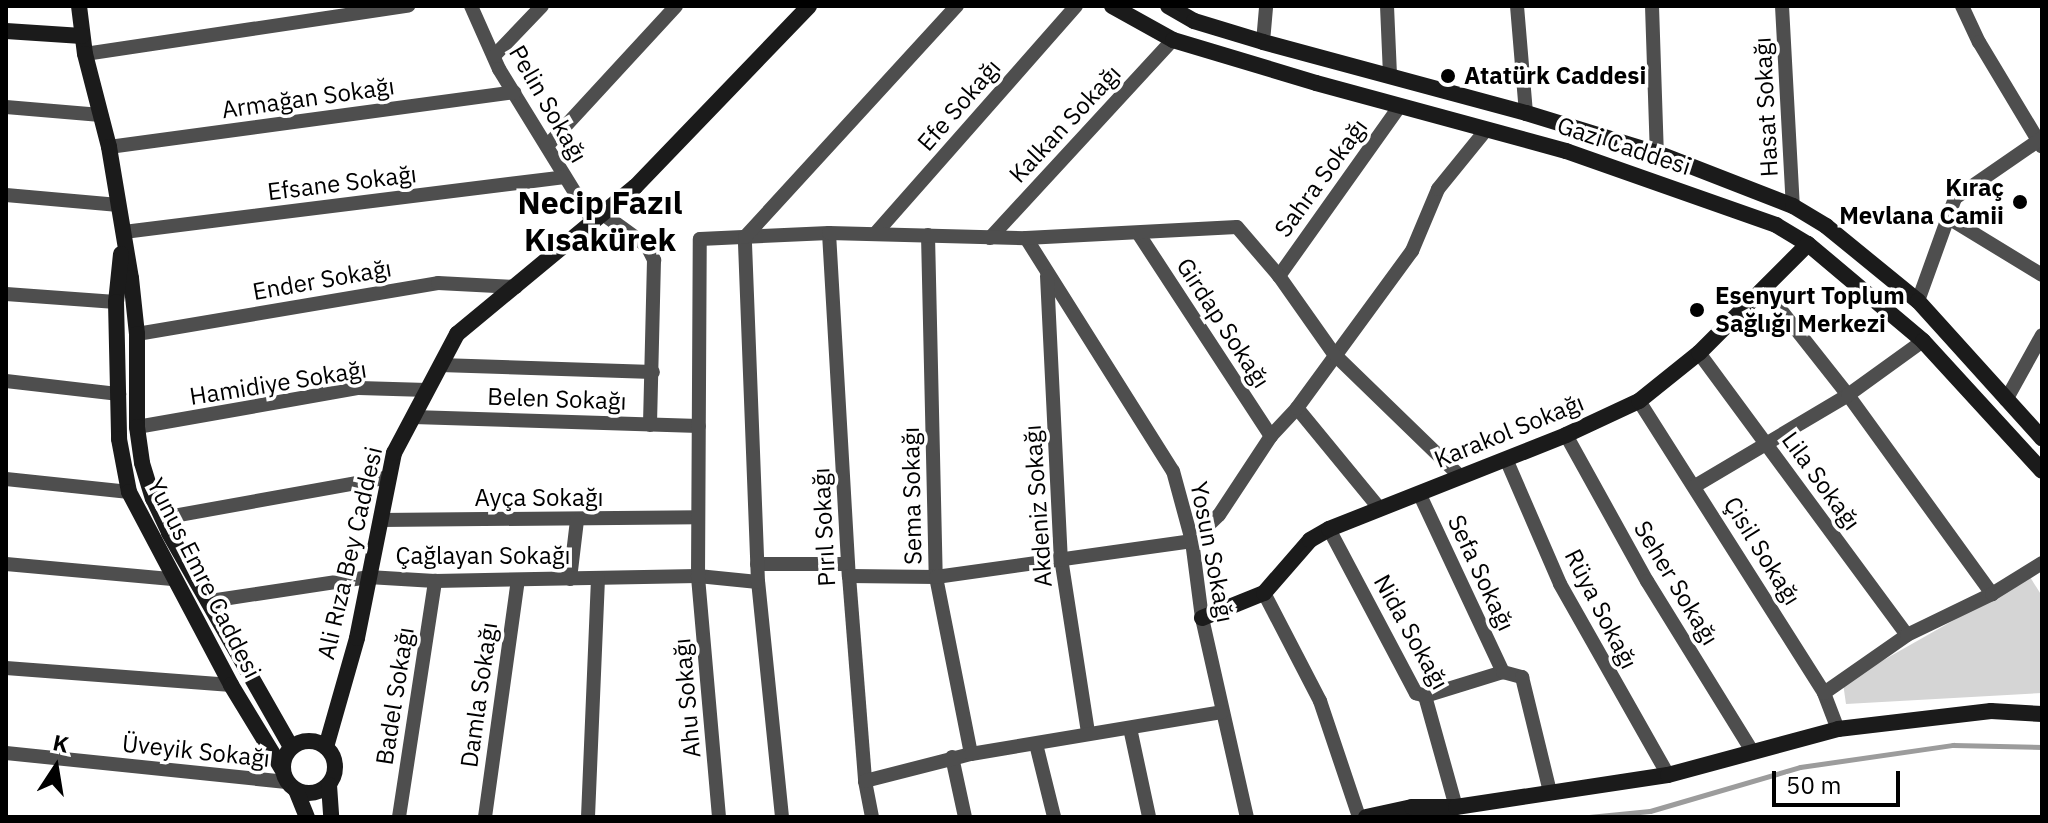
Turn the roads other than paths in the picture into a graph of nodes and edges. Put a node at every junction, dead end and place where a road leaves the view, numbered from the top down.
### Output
1 (79, 6) edge
2 (408, 6) edge
3 (471, 6) edge
4 (542, 6) edge
5 (676, 6) edge
6 (809, 6) edge
7 (957, 6) edge
8 (1076, 6) edge
9 (1112, 6) edge
10 (1168, 6) edge
11 (1266, 6) edge
12 (1387, 6) edge
13 (1517, 6) edge
14 (1652, 6) edge
15 (1782, 6) edge
16 (1962, 6) edge
17 (6, 31) edge
18 (82, 36) junction
19 (1173, 40) junction
20 (1263, 42) junction
21 (85, 54) junction
22 (494, 56) junction
23 (1390, 75) junction
24 (514, 92) junction
25 (1400, 106) junction
26 (6, 107) edge
27 (1526, 113) junction
28 (101, 115) junction
29 (1486, 130) junction
30 (2041, 142) edge
31 (547, 146) junction
32 (109, 147) junction
33 (1657, 153) junction
34 (565, 177) junction
35 (6, 195) edge
36 (119, 205) junction
37 (1793, 206) junction
38 (1947, 217) junction
39 (598, 218) junction
40 (124, 232) junction
41 (829, 233) junction
42 (1138, 233) junction
43 (875, 234) junction
44 (928, 235) junction
45 (745, 237) junction
46 (990, 238) junction
47 (1026, 238) junction
48 (1808, 244) junction
49 (1047, 274) junction
50 (2042, 275) edge
51 (1279, 276) junction
52 (516, 287) junction
53 (1765, 290) junction
54 (6, 294) edge
55 (1918, 301) junction
56 (116, 302) junction
57 (137, 334) junction
58 (2042, 335) edge
59 (1923, 341) junction
60 (1699, 353) junction
61 (1334, 354) junction
62 (440, 365) junction
63 (653, 372) junction
64 (6, 381) edge
65 (427, 390) junction
66 (119, 394) junction
67 (1848, 395) junction
68 (2006, 400) junction
69 (1639, 401) junction
70 (1297, 408) junction
71 (413, 417) junction
72 (650, 425) junction
73 (699, 426) junction
74 (137, 427) junction
75 (1566, 435) junction
76 (1271, 436) junction
77 (2042, 438) edge
78 (1766, 443) junction
79 (1506, 459) junction
80 (2042, 471) edge
81 (389, 477) junction
82 (1461, 477) junction
83 (6, 479) edge
84 (1695, 486) junction
85 (129, 492) junction
86 (1419, 493) junction
87 (1380, 509) junction
88 (698, 517) junction
89 (162, 518) junction
90 (380, 520) junction
91 (577, 520) junction
92 (1329, 529) junction
93 (1192, 541) junction
94 (1061, 558) junction
95 (2042, 563) edge
96 (6, 564) edge
97 (757, 564) junction
98 (849, 570) junction
99 (698, 576) junction
100 (368, 577) junction
101 (936, 577) junction
102 (598, 578) junction
103 (172, 579) junction
104 (570, 579) junction
105 (518, 580) junction
106 (435, 581) junction
107 (758, 582) junction
108 (1264, 593) junction
109 (1992, 594) junction
110 (210, 601) junction
111 (1202, 618) junction
112 (1907, 635) junction
113 (6, 668) edge
114 (1503, 672) junction
115 (231, 685) junction
116 (1824, 693) junction
117 (1425, 696) junction
118 (1222, 712) junction
119 (2042, 714) edge
120 (1130, 728) junction
121 (1838, 729) junction
122 (1088, 733) junction
123 (1036, 744) junction
124 (291, 747) junction
125 (326, 747) junction
126 (1752, 751) junction
127 (6, 753) edge
128 (971, 754) junction
129 (952, 757) junction
130 (1668, 775) junction
131 (288, 780) junction
132 (865, 781) junction
133 (329, 785) junction
134 (1550, 792) junction
135 (1456, 807) junction
136 (307, 817) edge
137 (331, 817) edge
138 (399, 817) edge
139 (485, 817) edge
140 (588, 817) edge
141 (719, 817) edge
142 (782, 817) edge
143 (872, 817) edge
144 (965, 817) edge
145 (1054, 817) edge
146 (1149, 817) edge
147 (1247, 817) edge
148 (1359, 817) edge
149 (1366, 817) edge

1 - 18 street
2 - 21 street
3 - 22 street, Pelin Sokağı
4 - 22 street
5 - 31 street
6 - 39 street, Ali Rıza Bey Caddesi
7 - 45 street
8 - 43 street, Efe Sokağı
9 - 19 street, Gazi Caddesi
10 - 20 street, Gazi Caddesi
11 - 20 street
12 - 23 street
13 - 27 street
14 - 33 street
15 - 37 street, Hasat Sokağı
16 - 30 street
17 - 18 street
18 - 21 street
19 - 25 street, Gazi Caddesi
19 - 46 street, Kalkan Sokağı
20 - 23 street, Gazi Caddesi
21 - 28 street
22 - 24 street, Pelin Sokağı
23 - 27 street, Gazi Caddesi
24 - 31 street, Pelin Sokağı
24 - 32 street, Armağan Sokağı
25 - 29 street, Gazi Caddesi
25 - 51 street, Sahra Sokağı
26 - 28 street
27 - 33 street, Gazi Caddesi
28 - 32 street
29 - 48 street, Gazi Caddesi
29 - 61 street
30 - 38 street
31 - 34 street, Pelin Sokağı
32 - 36 street
33 - 37 street, Gazi Caddesi
34 - 39 street, Pelin Sokağı
34 - 40 street, Efsane Sokağı
35 - 36 street
36 - 40 street
37 - 55 street, Gazi Caddesi
38 - 50 street
38 - 55 street
39 - 52 street, Ali Rıza Bey Caddesi
39 - 63 street
40 - 56 street, Yunus Emre Caddesi
40 - 57 street, Yunus Emre Caddesi
41 - 43 street
41 - 45 street
41 - 98 street, Pırıl Sokağı
42 - 47 street
42 - 51 street
42 - 76 street, Girdap Sokağı
43 - 44 street
44 - 46 street
44 - 101 street, Sema Sokağı
45 - 73 street, Ahu Sokağı
45 - 97 street
46 - 47 street
47 - 49 street, Yosun Sokağı
48 - 53 street, Karakol Sokağı
48 - 59 street, Gazi Caddesi
49 - 93 street, Yosun Sokağı
49 - 94 street, Akdeniz Sokağı
51 - 61 street
52 - 57 street, Ender Sokağı
52 - 62 street, Ali Rıza Bey Caddesi
53 - 60 street, Karakol Sokağı
53 - 67 street
54 - 56 street
55 - 68 street, Gazi Caddesi
56 - 66 street, Yunus Emre Caddesi
57 - 74 street, Yunus Emre Caddesi
58 - 68 street
59 - 67 street
59 - 80 street, Gazi Caddesi
60 - 69 street, Karakol Sokağı
60 - 78 street, Lila Sokağı
61 - 70 street
61 - 82 street
62 - 63 street
62 - 65 street, Ali Rıza Bey Caddesi
63 - 72 street
64 - 66 street
65 - 71 street, Ali Rıza Bey Caddesi
65 - 74 street, Hamidiye Sokağı
66 - 85 street, Yunus Emre Caddesi
67 - 78 street
67 - 109 street
68 - 77 street, Gazi Caddesi
69 - 75 street, Karakol Sokağı
69 - 84 street, Çisil Sokağı
70 - 76 street
70 - 87 street
71 - 72 street, Belen Sokağı
71 - 81 street, Ali Rıza Bey Caddesi
72 - 73 street, Belen Sokağı
73 - 88 street, Ahu Sokağı
74 - 89 street, Yunus Emre Caddesi
75 - 79 street, Karakol Sokağı
75 - 126 street, Seher Sokağı
76 - 93 street
78 - 84 street
78 - 112 street, Lila Sokağı
79 - 82 street, Karakol Sokağı
79 - 130 street, Rüya Sokağı
81 - 89 street
81 - 90 street, Ali Rıza Bey Caddesi
82 - 86 street, Karakol Sokağı
83 - 85 street
84 - 116 street, Çisil Sokağı
85 - 103 street, Yunus Emre Caddesi
86 - 87 street, Karakol Sokağı
86 - 114 street, Sefa Sokağı
87 - 92 street, Karakol Sokağı
88 - 91 street, Ayça Sokağı
88 - 99 street, Ahu Sokağı
89 - 110 street, Yunus Emre Caddesi
90 - 91 street, Ayça Sokağı
90 - 100 street, Ali Rıza Bey Caddesi
91 - 104 street
92 - 108 street, Karakol Sokağı
92 - 117 street, Nida Sokağı
93 - 94 street
93 - 111 street, Yosun Sokağı
94 - 101 street
94 - 122 street, Akdeniz Sokağı
95 - 109 street
96 - 103 street
97 - 98 street
97 - 107 street
98 - 101 street
98 - 132 street, Pırıl Sokağı
99 - 102 street, Çağlayan Sokağı
99 - 107 street, Çağlayan Sokağı
99 - 141 street, Ahu Sokağı
100 - 106 street, Çağlayan Sokağı
100 - 110 street, Çağlayan Sokağı
100 - 125 street, Ali Rıza Bey Caddesi
101 - 128 street, Sema Sokağı
102 - 104 street, Çağlayan Sokağı
102 - 140 street
103 - 115 street, Yunus Emre Caddesi
104 - 105 street, Çağlayan Sokağı
105 - 106 street, Çağlayan Sokağı
105 - 139 street, Damla Sokağı
106 - 138 street, Badel Sokağı
107 - 142 street
108 - 111 street, Karakol Sokağı
108 - 148 street
109 - 112 street
110 - 124 street, Yunus Emre Caddesi
111 - 118 street, Yosun Sokağı
112 - 116 street
113 - 115 street
114 - 117 street
114 - 134 street, Sefa Sokağı
115 - 131 street, Yunus Emre Caddesi
116 - 121 street, Çisil Sokağı
117 - 135 street, Nida Sokağı
118 - 120 street
118 - 147 street, Yosun Sokağı
119 - 121 street
120 - 122 street
120 - 146 street
121 - 126 street
122 - 123 street
123 - 128 street
123 - 145 street
124 - 125 street
124 - 131 street
125 - 133 street
126 - 130 street
127 - 131 street, Üveyik Sokağı
128 - 129 street
129 - 132 street
129 - 144 street
130 - 134 street
131 - 133 street
131 - 136 street
132 - 143 street, Pırıl Sokağı
133 - 137 street
134 - 135 street
135 - 149 street

